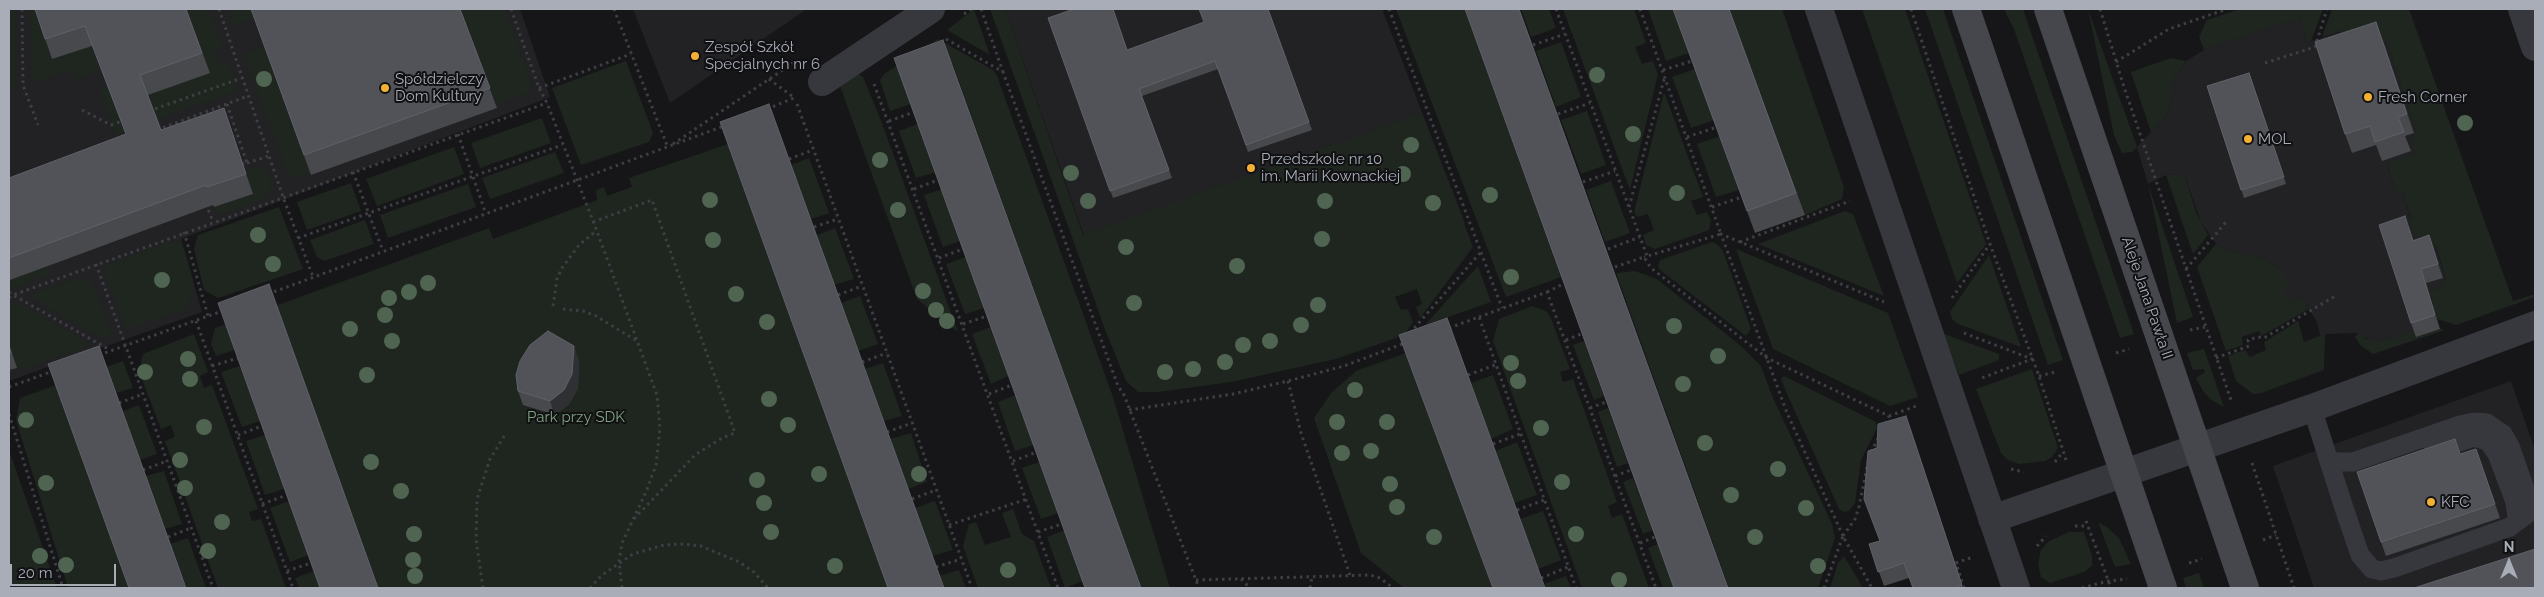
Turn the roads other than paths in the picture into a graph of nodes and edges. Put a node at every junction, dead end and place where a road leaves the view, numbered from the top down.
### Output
1 (932, 9) edge
2 (1819, 9) edge
3 (1966, 9) edge
4 (2048, 9) edge
5 (2522, 9) edge
6 (2535, 47) edge
7 (822, 82) road end
8 (2535, 325) edge
9 (2312, 408) junction
10 (2196, 446) junction
11 (2328, 458) junction
12 (2124, 472) junction
13 (1992, 519) junction
14 (2160, 580) edge
15 (2016, 588) edge
16 (2245, 588) edge

1 - 7 street
2 - 13 street
3 - 12 main road
4 - 10 main road, Aleje Jana Pawła II
5 - 6 street
8 - 9 street
9 - 10 street
9 - 11 lane
10 - 12 street
10 - 16 main road, Aleje Jana Pawła II
11 - 11 lane
12 - 13 street
12 - 14 main road
13 - 15 street

